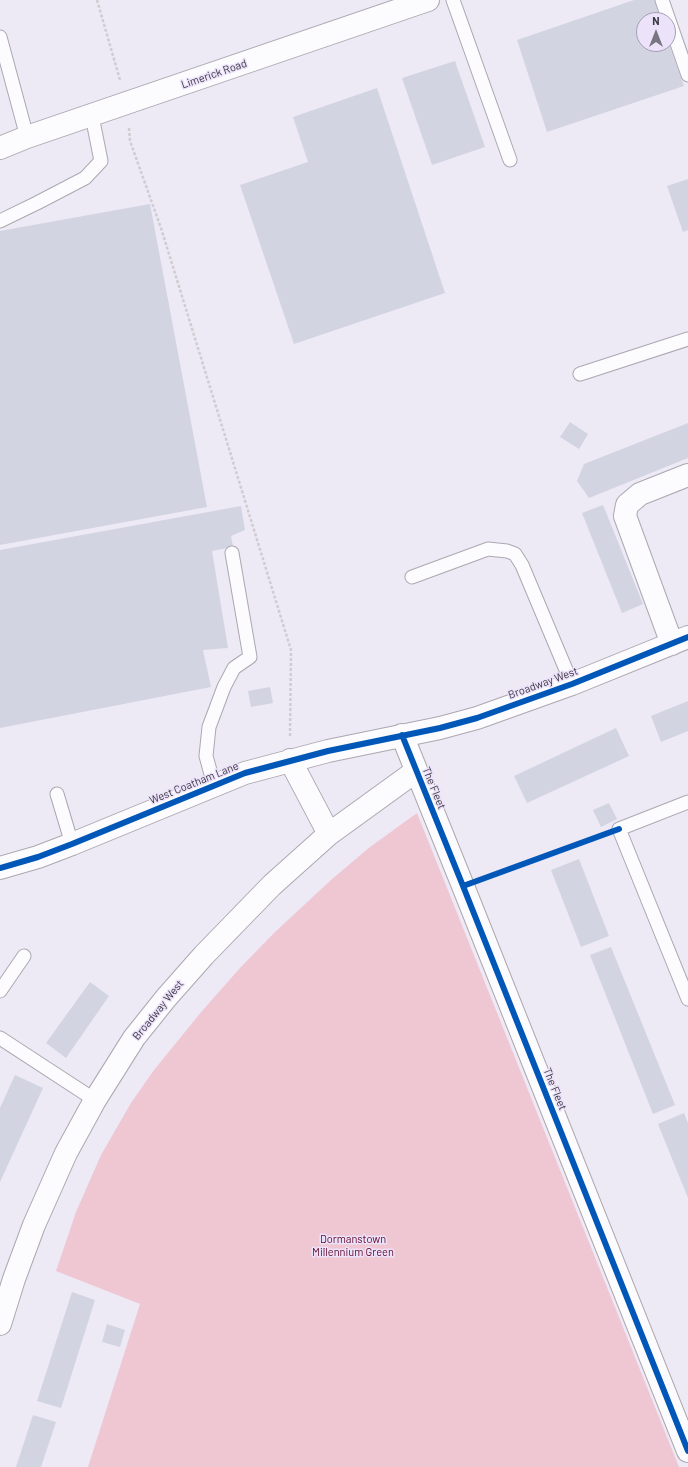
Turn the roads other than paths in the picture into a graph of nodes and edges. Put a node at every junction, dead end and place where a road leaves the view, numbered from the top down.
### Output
1 (428, 0) edge
2 (453, 0) edge
3 (662, 0) edge
4 (0, 37) edge
5 (688, 75) edge
6 (92, 116) junction
7 (27, 137) junction
8 (0, 148) edge
9 (510, 160) dead end
10 (0, 221) edge
11 (688, 339) edge
12 (580, 374) dead end
13 (688, 475) edge
14 (232, 553) dead end
15 (412, 577) dead end
16 (680, 640) edge
17 (572, 684) junction
18 (402, 735) junction
19 (290, 760) junction
20 (416, 771) junction
21 (214, 785) junction
22 (57, 794) dead end
23 (688, 802) edge
24 (329, 834) junction
25 (72, 844) junction
26 (0, 868) edge
27 (24, 956) dead end
28 (0, 991) edge
29 (688, 999) edge
30 (0, 1038) edge
31 (95, 1100) junction
32 (0, 1324) edge
33 (688, 1451) edge

1 - 6 street, Limerick Road
2 - 9 lane
3 - 5 lane
4 - 7 lane
6 - 7 street, Limerick Road
6 - 10 lane
7 - 8 street, Limerick Road
11 - 12 lane
13 - 16 street
14 - 21 lane
15 - 17 lane
16 - 17 street, Broadway West
17 - 18 street, Broadway West
18 - 19 street, West Coatham Lane
18 - 20 street, The Fleet
19 - 21 street, West Coatham Lane
19 - 24 street
20 - 24 street, Broadway West
20 - 33 street, The Fleet
21 - 25 street, West Coatham Lane
22 - 25 lane
23 - 29 lane
24 - 31 street, Broadway West
25 - 26 street, West Coatham Lane
27 - 28 lane
30 - 31 lane
31 - 32 street, Broadway West

